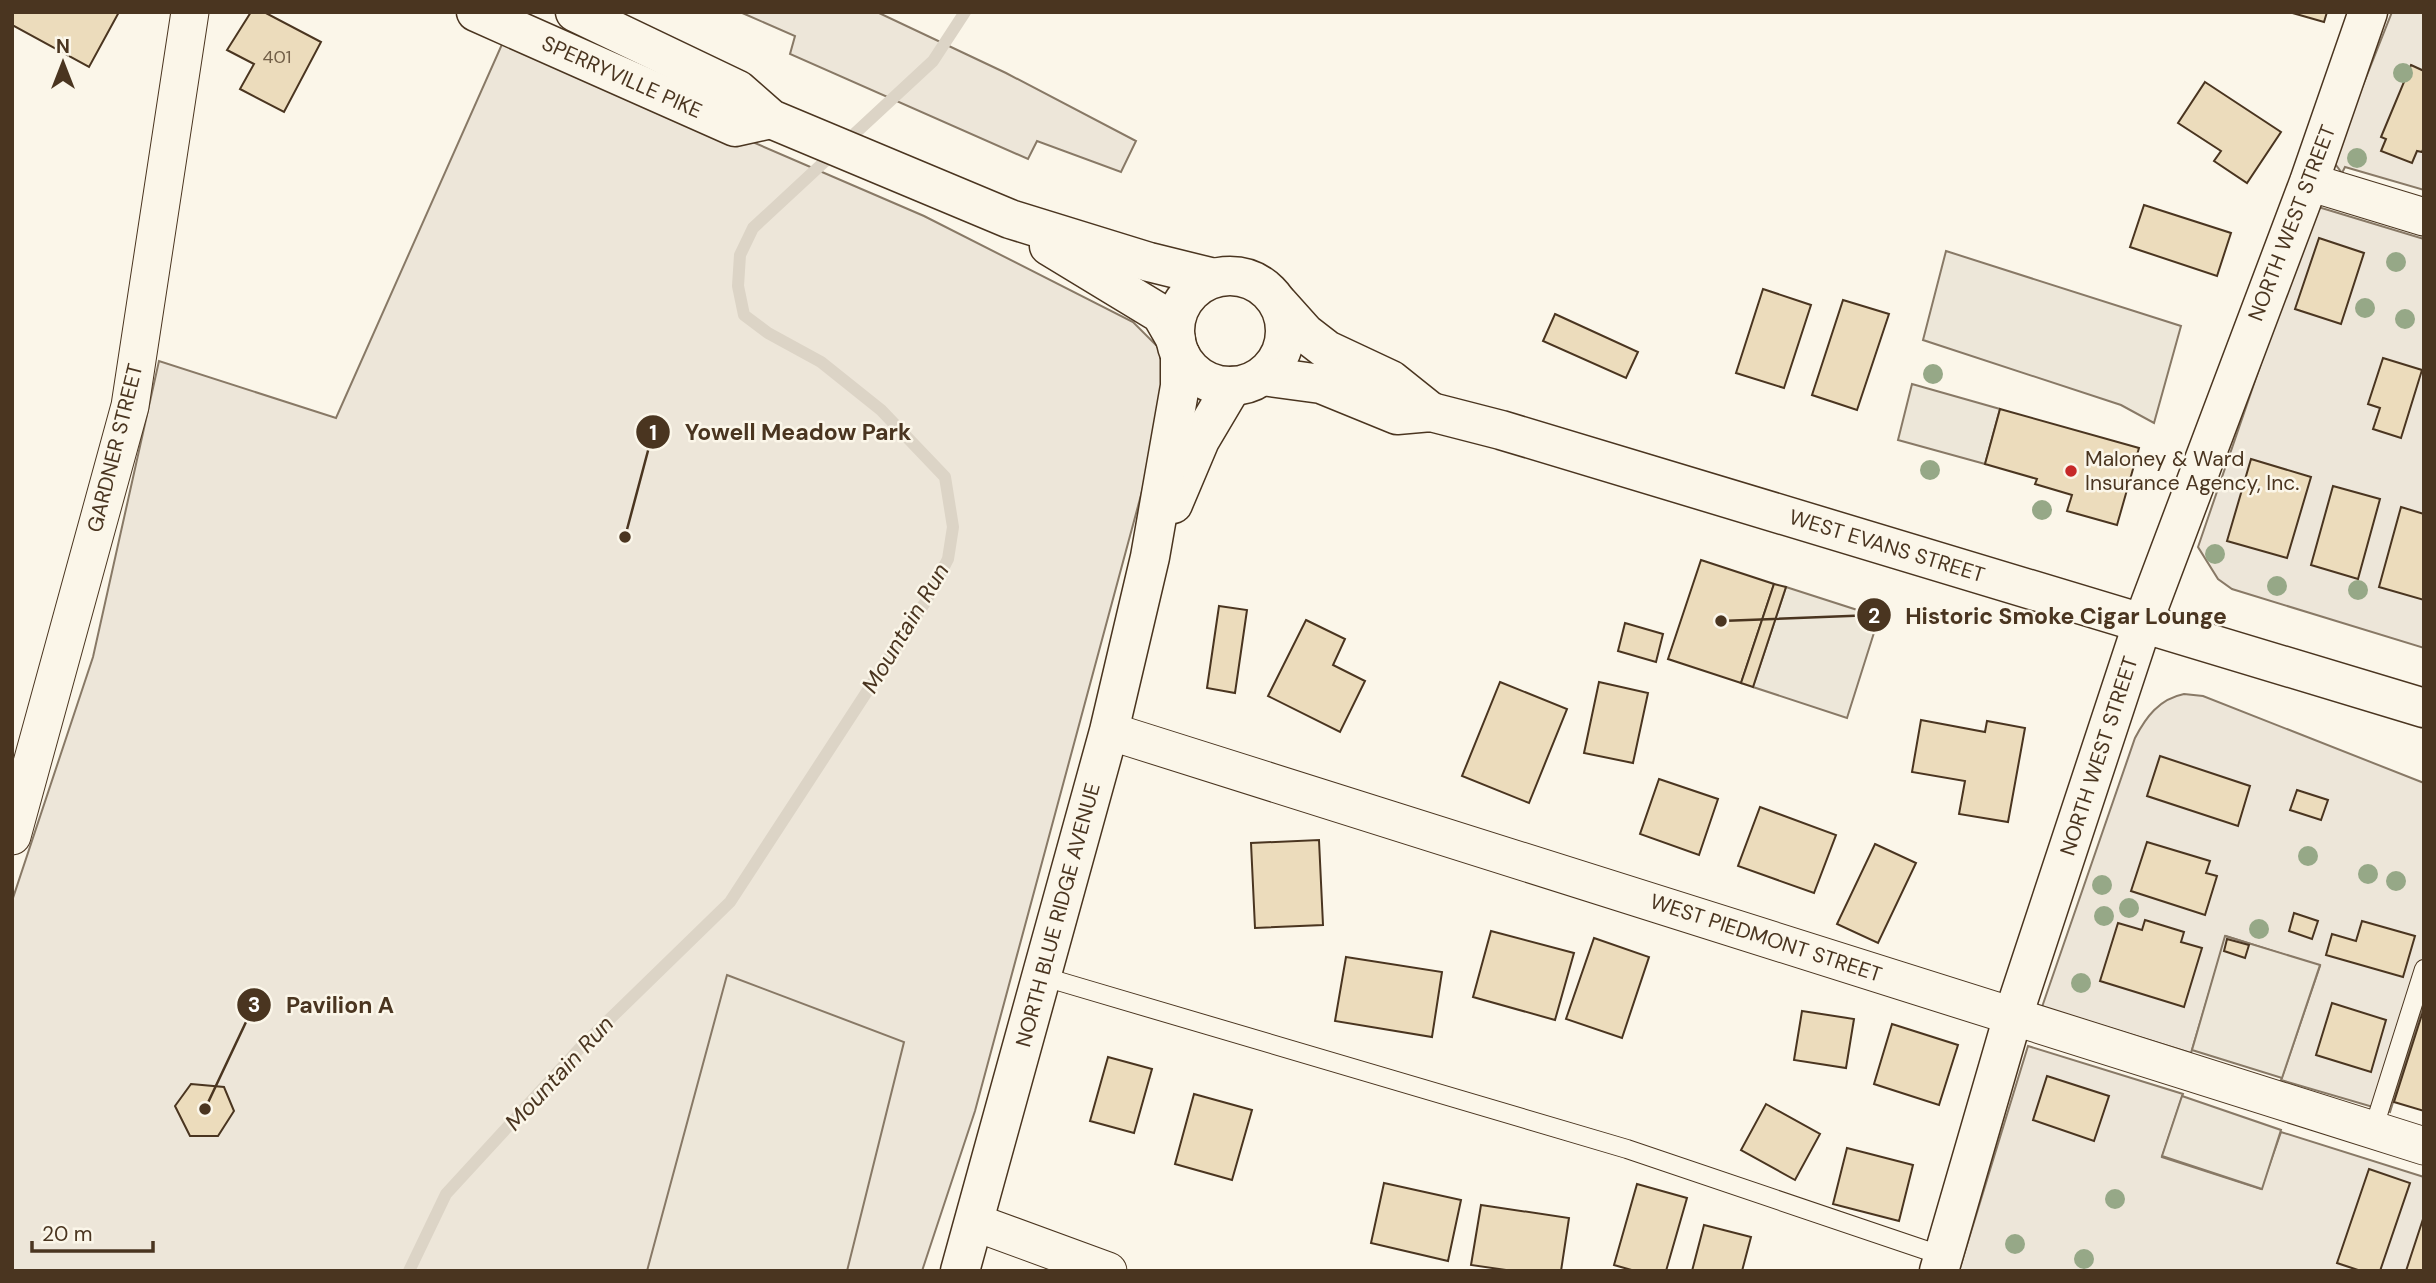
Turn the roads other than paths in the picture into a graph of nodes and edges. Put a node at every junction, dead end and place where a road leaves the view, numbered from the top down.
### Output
1 (190, 12) edge
2 (476, 12) edge
3 (575, 12) edge
4 (2368, 12) edge
5 (771, 119) junction
6 (2309, 182) junction
7 (2424, 217) edge
8 (1010, 219) junction
9 (1214, 278) junction
10 (1279, 304) junction
11 (1178, 347) junction
12 (1247, 381) junction
13 (1430, 412) junction
14 (1150, 557) junction
15 (2142, 625) junction
16 (2424, 708) edge
17 (1109, 731) junction
18 (12, 836) edge
19 (2424, 969) edge
20 (1041, 976) junction
21 (2013, 1016) junction
22 (2373, 1130) junction
23 (2424, 1146) edge
24 (974, 1222) junction
25 (1941, 1263) edge
26 (960, 1271) edge
27 (1108, 1271) edge

1 - 18 street, GARDNER STREET
2 - 5 main road, SPERRYVILLE PIKE
3 - 5 main road, SPERRYVILLE PIKE
4 - 6 main road, NORTH WEST STREET
5 - 8 main road, SPERRYVILLE PIKE
6 - 7 street
6 - 15 main road, NORTH WEST STREET
8 - 9 main road, SPERRYVILLE PIKE
8 - 11 main road, SPERRYVILLE PIKE
9 - 10 main road
9 - 11 main road
10 - 12 main road
10 - 13 main road, WEST EVANS STREET
11 - 12 main road
11 - 14 main road, NORTH BLUE RIDGE AVENUE
12 - 13 main road, WEST EVANS STREET
12 - 14 main road, NORTH BLUE RIDGE AVENUE
13 - 15 main road, WEST EVANS STREET
14 - 17 main road, NORTH BLUE RIDGE AVENUE
15 - 16 main road, WEST EVANS STREET
15 - 21 main road, NORTH WEST STREET
17 - 20 main road, NORTH BLUE RIDGE AVENUE
17 - 21 street, WEST PIEDMONT STREET
19 - 22 lane
20 - 24 main road, NORTH BLUE RIDGE AVENUE
20 - 25 lane
21 - 22 street, WEST PIEDMONT STREET
21 - 25 main road, NORTH WEST STREET
22 - 23 street, WEST PIEDMONT STREET
24 - 26 main road, NORTH BLUE RIDGE AVENUE
24 - 27 street

